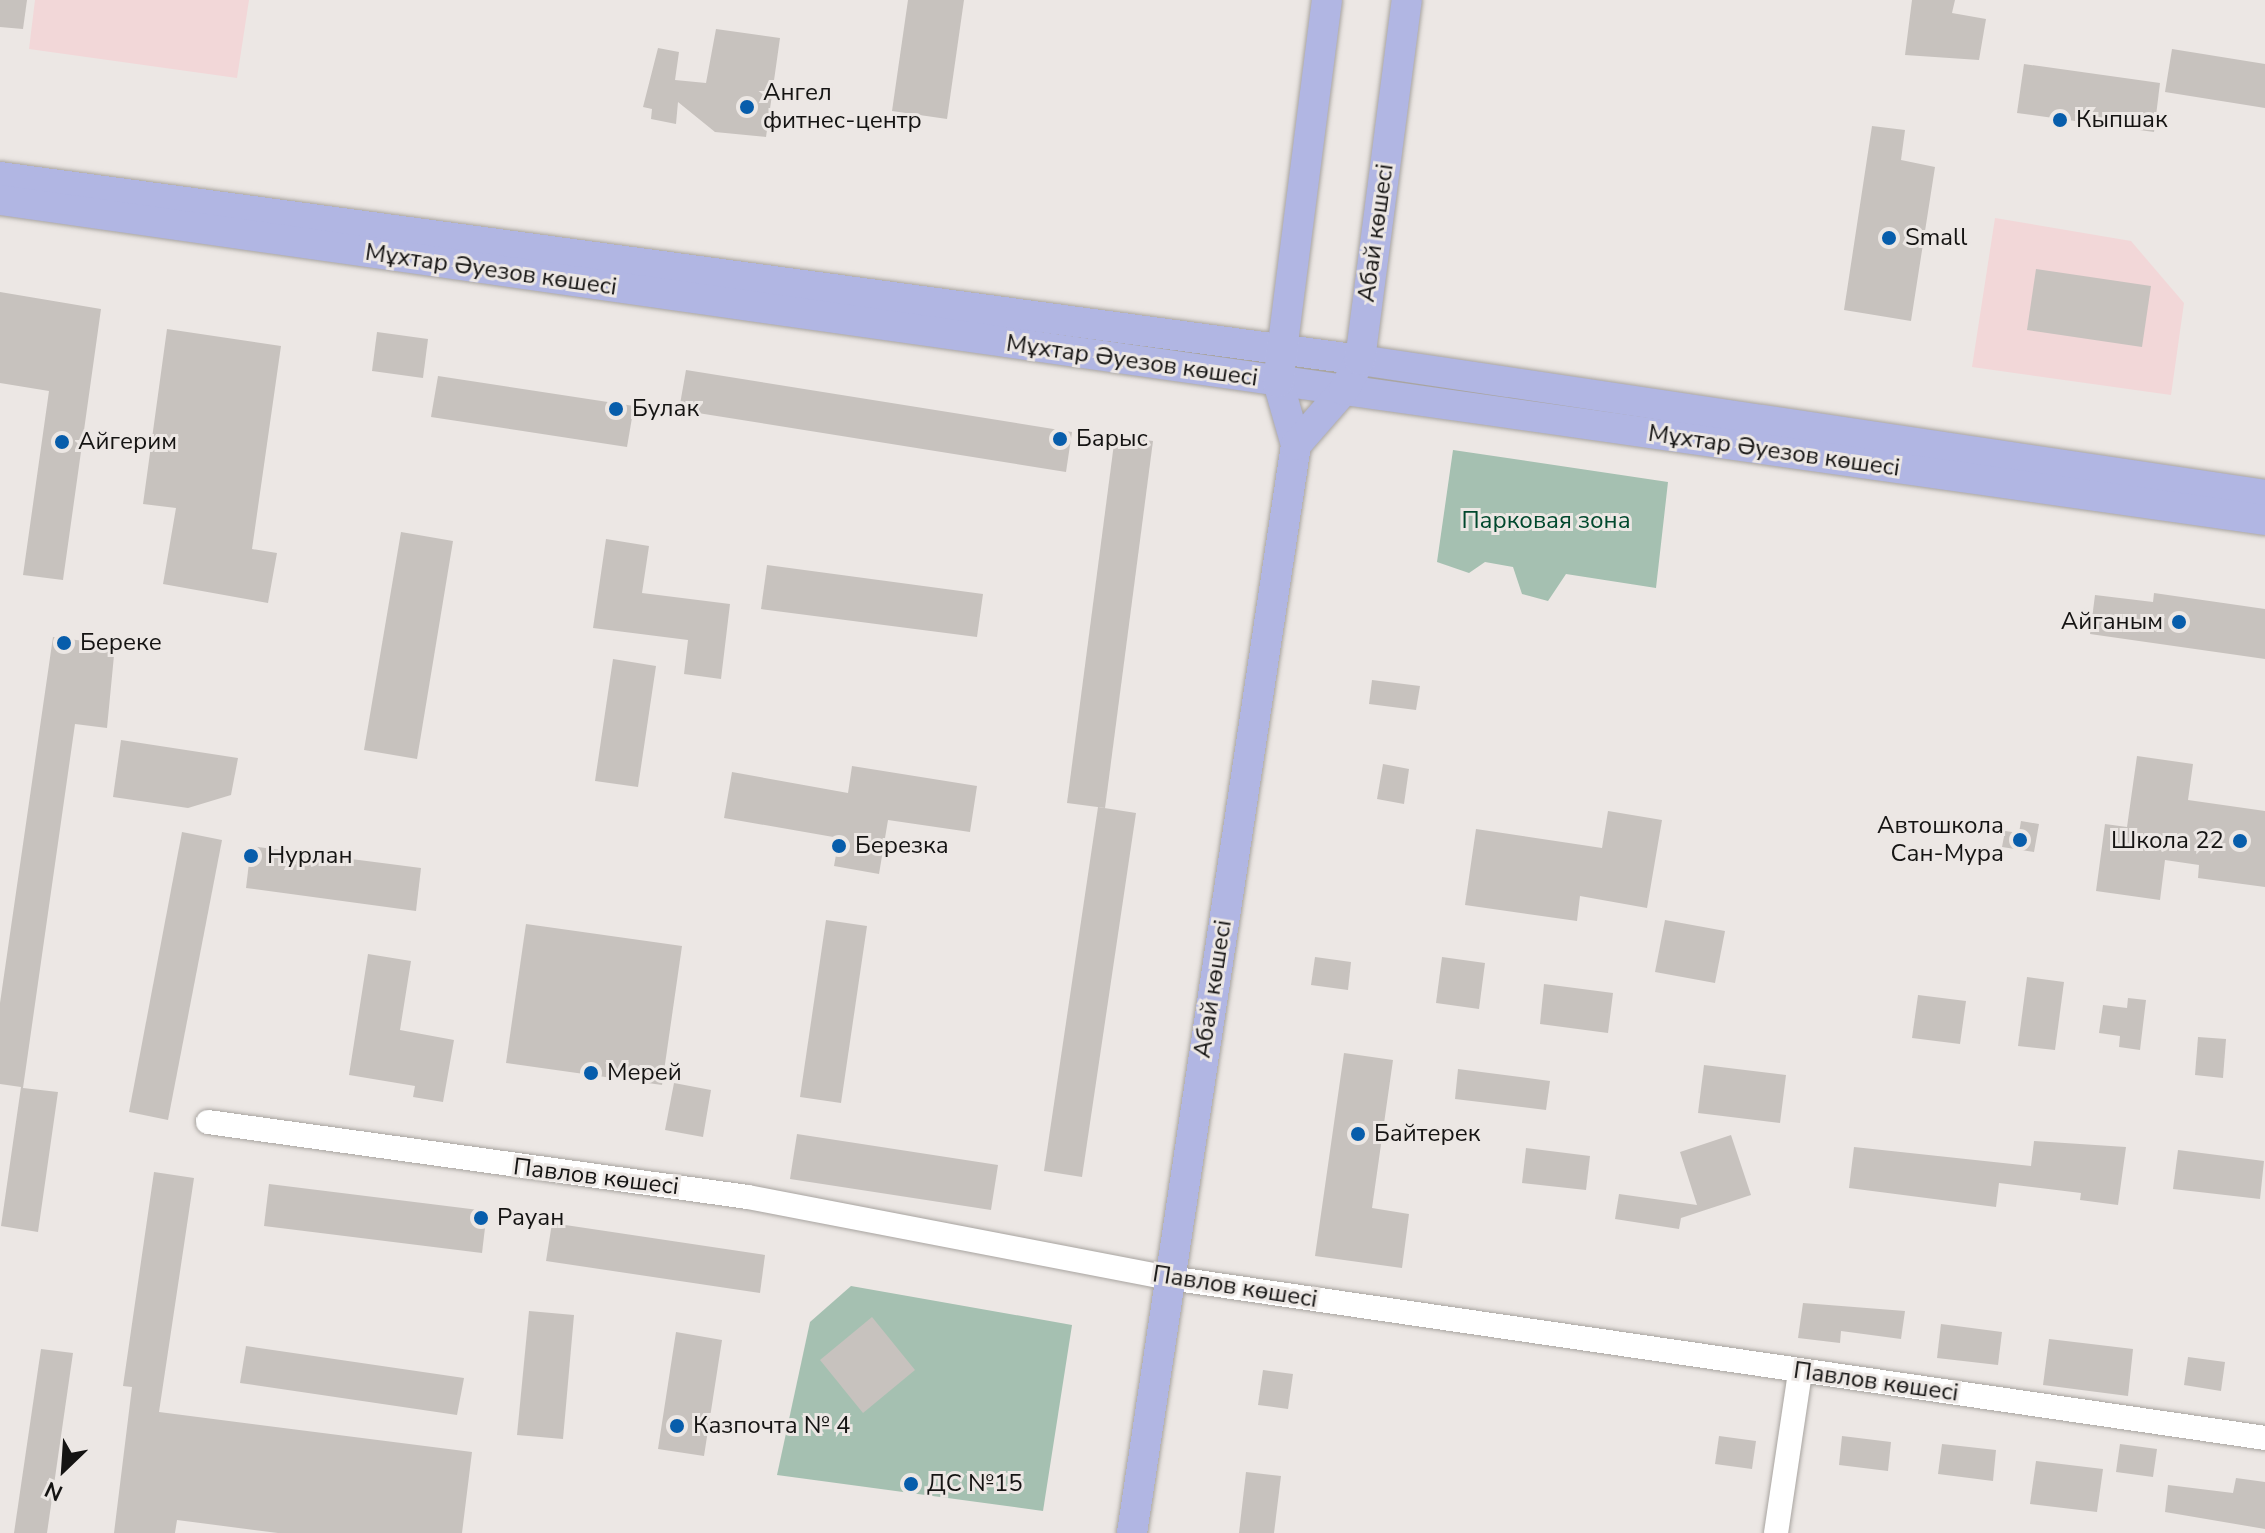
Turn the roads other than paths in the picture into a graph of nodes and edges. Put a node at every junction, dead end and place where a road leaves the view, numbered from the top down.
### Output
1 (1327, 0) edge
2 (1407, 0) edge
3 (0, 177) edge
4 (0, 200) edge
5 (1281, 352) junction
6 (1360, 360) junction
7 (1278, 382) junction
8 (1344, 390) junction
9 (1296, 445) junction
10 (2265, 495) edge
11 (2265, 520) edge
12 (208, 1122) dead end
13 (1170, 1278) junction
14 (1800, 1372) junction
15 (2265, 1438) edge
16 (1132, 1533) edge
17 (1776, 1533) edge

1 - 5 main road, Абай көшесі
2 - 6 main road, Абай көшесі
3 - 5 main road, Мұхтар Әуезов көшесі
4 - 7 main road, Мұхтар Әуезов көшесі
5 - 6 main road, Мұхтар Әуезов көшесі
5 - 7 main road, Абай көшесі
6 - 8 main road, Абай көшесі
6 - 10 main road, Мұхтар Әуезов көшесі
7 - 8 main road, Мұхтар Әуезов көшесі
7 - 9 main road, Абай көшесі
8 - 9 main road, Абай көшесі
8 - 11 main road, Мұхтар Әуезов көшесі
9 - 13 main road, Абай көшесі
12 - 13 street, Павлов көшесі
13 - 14 street, Павлов көшесі
13 - 16 main road, Абай көшесі
14 - 15 street, Павлов көшесі
14 - 17 street

